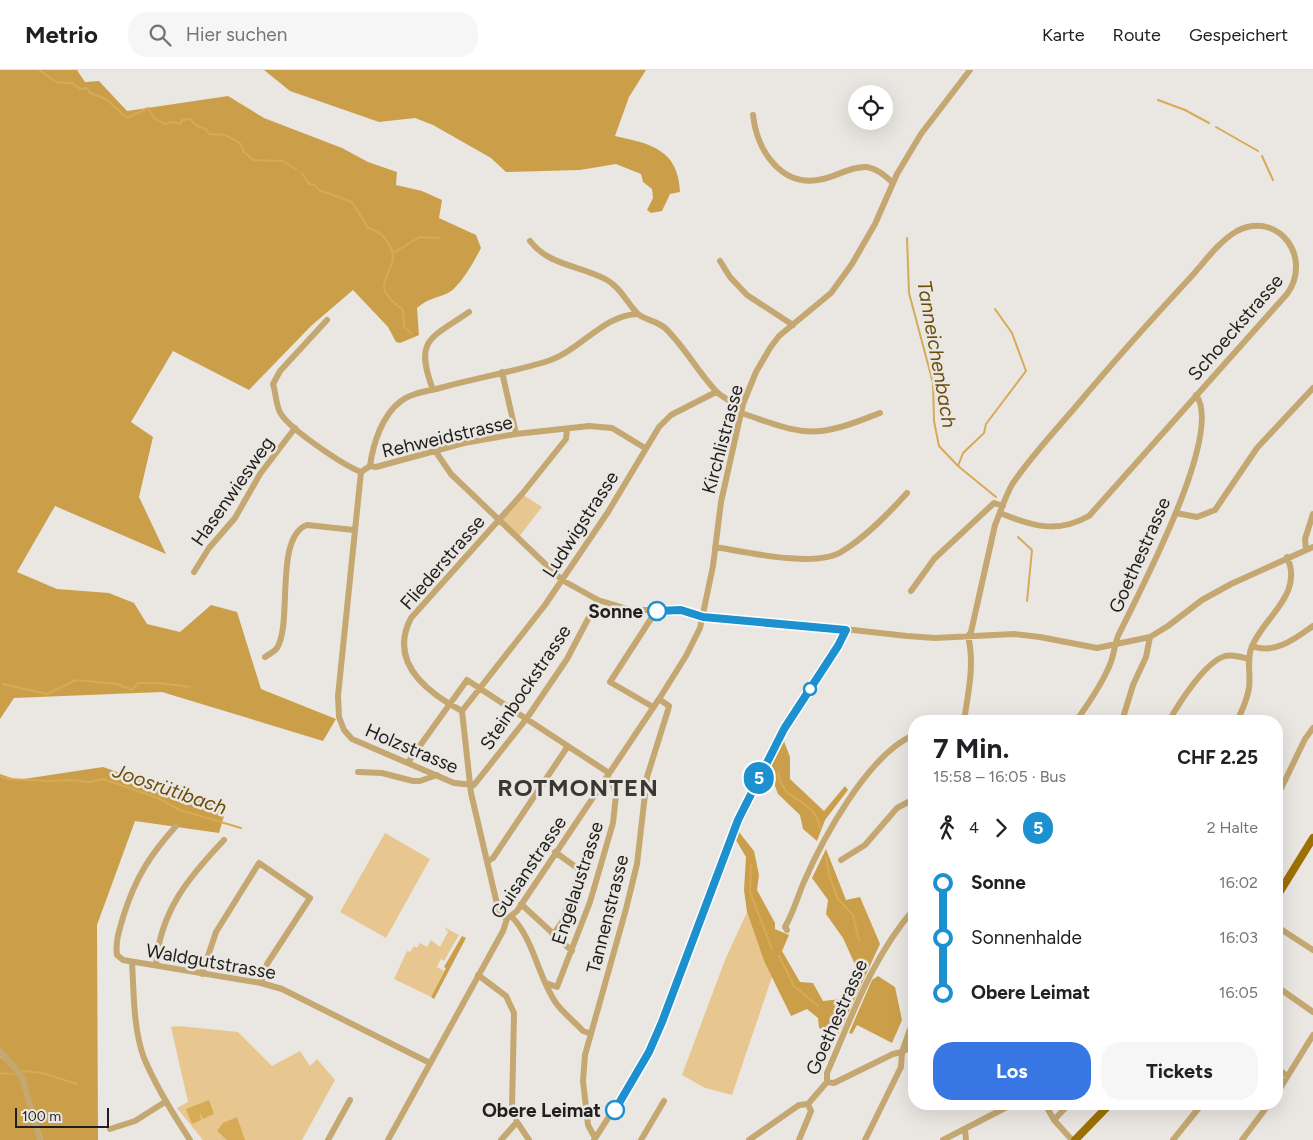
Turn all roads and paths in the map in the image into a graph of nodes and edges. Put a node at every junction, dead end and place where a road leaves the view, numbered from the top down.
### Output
1 (970, 70) edge
2 (753, 115) dead end
3 (893, 183) junction
4 (530, 241) dead end
5 (720, 261) dead end
6 (469, 312) dead end
7 (638, 314) junction
8 (327, 320) dead end
9 (793, 325) junction
10 (502, 372) junction
11 (1313, 388) edge
12 (433, 390) junction
13 (716, 392) junction
14 (1196, 395) junction
15 (741, 413) junction
16 (880, 413) dead end
17 (296, 428) junction
18 (566, 429) junction
19 (516, 434) junction
20 (645, 448) junction
21 (436, 452) junction
22 (370, 466) junction
23 (361, 472) junction
24 (907, 493) dead end
25 (1003, 506) junction
26 (1000, 513) junction
27 (1176, 513) junction
28 (1313, 514) edge
29 (498, 520) junction
30 (354, 530) junction
31 (715, 547) junction
32 (1310, 548) edge
33 (1287, 557) junction
34 (194, 572) dead end
35 (562, 580) junction
36 (910, 591) dead end
37 (598, 600) junction
38 (656, 611) junction
39 (703, 617) junction
40 (1313, 626) edge
41 (846, 630) junction
42 (968, 636) junction
43 (1150, 637) junction
44 (1115, 646) junction
45 (1252, 646) junction
46 (265, 657) dead end
47 (1248, 659) junction
48 (481, 688) junction
49 (659, 699) junction
50 (449, 703) junction
51 (653, 707) junction
52 (462, 712) junction
53 (965, 715) edge
54 (1080, 715) edge
55 (1124, 715) edge
56 (1173, 715) edge
57 (1239, 715) edge
58 (527, 718) junction
59 (1313, 728) edge
60 (908, 739) edge
61 (568, 746) junction
62 (409, 761) junction
63 (358, 772) dead end
64 (437, 775) junction
65 (608, 775) junction
66 (1283, 785) edge
67 (470, 786) junction
68 (908, 802) edge
69 (176, 826) dead end
70 (1313, 838) edge
71 (224, 840) dead end
72 (555, 852) junction
73 (842, 860) dead end
74 (488, 861) junction
75 (1283, 887) edge
76 (521, 904) junction
77 (908, 917) edge
78 (509, 918) junction
79 (787, 930) dead end
80 (1283, 930) edge
81 (553, 935) junction
82 (1312, 946) edge
83 (572, 951) junction
84 (132, 962) junction
85 (156, 965) junction
86 (202, 974) junction
87 (478, 975) junction
88 (261, 983) junction
89 (546, 983) junction
90 (1283, 991) edge
91 (1313, 1012) edge
92 (589, 1033) junction
93 (908, 1035) edge
94 (1313, 1035) edge
95 (908, 1048) edge
96 (0, 1051) edge
97 (902, 1052) junction
98 (430, 1063) junction
99 (1283, 1073) edge
100 (1287, 1076) junction
101 (827, 1082) junction
102 (1283, 1083) edge
103 (350, 1100) dead end
104 (664, 1101) dead end
105 (165, 1102) junction
106 (808, 1104) junction
107 (1002, 1110) edge
108 (1048, 1110) edge
109 (1063, 1110) edge
110 (1104, 1110) edge
111 (1197, 1110) edge
112 (1264, 1110) edge
113 (1054, 1120) junction
114 (517, 1122) junction
115 (110, 1130) dead end
116 (965, 1130) junction
117 (598, 1138) edge
118 (40, 1140) edge
119 (190, 1140) edge
120 (328, 1140) edge
121 (388, 1140) edge
122 (501, 1140) edge
123 (529, 1140) edge
124 (641, 1140) edge
125 (749, 1140) edge
126 (799, 1140) edge
127 (865, 1140) edge
128 (943, 1140) edge
129 (966, 1140) edge
130 (1074, 1140) edge
131 (1173, 1140) edge
132 (1242, 1140) edge

1 - 3 street, Kirchlistrasse
2 - 3 street
3 - 9 street, Kirchlistrasse
4 - 7 street
5 - 9 street
6 - 12 street
7 - 10 street
7 - 13 street
8 - 17 street
9 - 15 street, Kirchlistrasse
10 - 12 street
10 - 19 street
11 - 27 street
12 - 22 street
13 - 15 street
13 - 20 street, Ludwigstrasse
14 - 25 street, Schoeckstrasse
14 - 26 street, Schoeckstrasse
14 - 27 street, Goethestrasse
15 - 16 street
15 - 31 street, Kirchlistrasse
17 - 23 street
17 - 34 street, Hasenwiesweg
18 - 19 street, Rehweidstrasse
18 - 20 street, Rehweidstrasse
18 - 29 street, Fliederstrasse
19 - 21 street, Rehweidstrasse
20 - 35 street, Ludwigstrasse
21 - 22 street, Rehweidstrasse
21 - 29 street
22 - 23 street
23 - 30 street, Holzstrasse
24 - 31 street
25 - 26 street, Schoeckstrasse
25 - 36 street
26 - 42 street
27 - 44 street, Goethestrasse
28 - 32 street
29 - 35 street
29 - 50 street, Fliederstrasse
30 - 46 street
30 - 62 street, Holzstrasse
31 - 39 street, Kirchlistrasse
32 - 33 street
33 - 43 street
33 - 45 street
35 - 37 street
35 - 48 street, Ludwigstrasse
37 - 38 street
37 - 58 street, Steinbockstrasse
38 - 39 street
38 - 51 street
39 - 41 street
39 - 49 street, Guisanstrasse
40 - 45 street
41 - 42 street
41 - 117 street
42 - 44 street
42 - 53 street
43 - 44 street
43 - 55 street
44 - 54 street, Goethestrasse
45 - 47 street
47 - 56 street
47 - 57 street
48 - 50 street
48 - 52 street, Ludwigstrasse
48 - 58 street
49 - 51 street, Guisanstrasse
49 - 92 street, Tannenstrasse
50 - 52 street, Fliederstrasse
50 - 62 street
51 - 65 street, Guisanstrasse
52 - 67 street
58 - 61 street
58 - 67 street, Steinbockstrasse
59 - 66 street
60 - 79 street
61 - 65 street
61 - 74 street
62 - 64 street, Holzstrasse
63 - 64 street
64 - 67 street, Holzstrasse
65 - 72 street, Guisanstrasse
65 - 83 street, Engelaustrasse
67 - 74 street, Holzstrasse
68 - 73 street
69 - 84 street, Waldgutstrasse
70 - 75 main road
71 - 85 street
72 - 76 street, Guisanstrasse
72 - 81 street
74 - 78 street, Holzstrasse
76 - 78 street, Guisanstrasse
76 - 81 street
77 - 101 street, Goethestrasse
78 - 87 street, Guisanstrasse
78 - 89 street, Holzstrasse
80 - 82 street
81 - 83 street
83 - 89 street, Engelaustrasse
84 - 85 street, Waldgutstrasse
84 - 105 street
85 - 86 street, Waldgutstrasse
86 - 88 street, Waldgutstrasse
86 - 88 street
87 - 98 street, Guisanstrasse
87 - 114 street
88 - 98 street, Waldgutstrasse
89 - 92 street, Holzstrasse
90 - 91 street
92 - 117 street, Tannenstrasse
93 - 97 street
94 - 100 street
95 - 97 street
96 - 118 street
97 - 101 street
97 - 127 street
98 - 121 street, Guisanstrasse
99 - 100 street
100 - 102 street
101 - 106 street, Goethestrasse
103 - 120 street
104 - 124 street
105 - 115 street
105 - 119 street
106 - 125 street
106 - 126 street
107 - 116 street
108 - 113 street
109 - 113 street
110 - 130 main road
111 - 131 street
112 - 132 street
113 - 130 street
114 - 122 street
114 - 123 street
116 - 128 street
116 - 129 street

